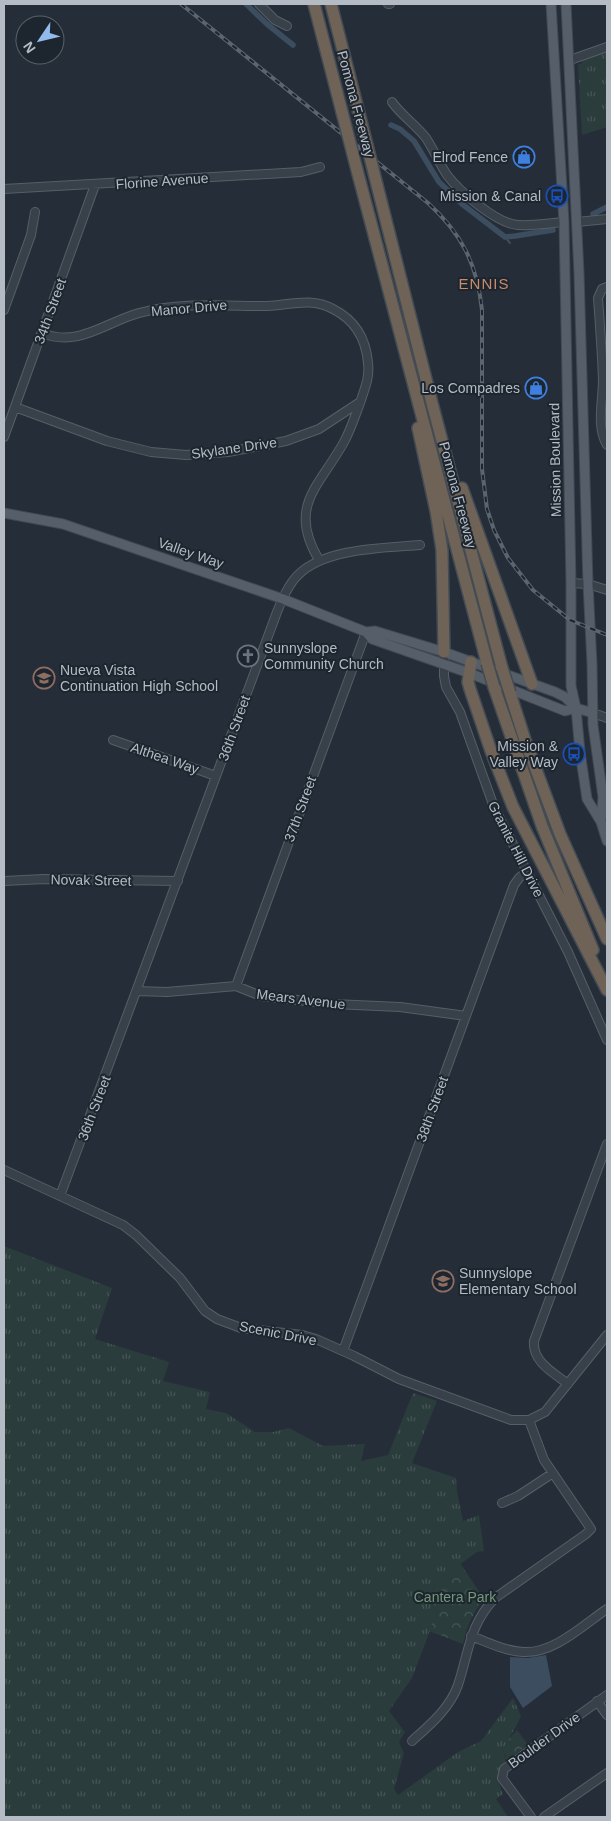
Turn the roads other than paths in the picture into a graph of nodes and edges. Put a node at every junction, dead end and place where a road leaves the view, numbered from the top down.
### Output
1 (259, 4) edge
2 (314, 4) edge
3 (330, 4) edge
4 (551, 4) edge
5 (566, 4) edge
6 (288, 26) dead end
7 (607, 47) edge
8 (570, 60) junction
9 (392, 102) dead end
10 (320, 167) dead end
11 (95, 185) junction
12 (4, 189) edge
13 (35, 212) dead end
14 (607, 219) edge
15 (564, 222) junction
16 (577, 222) junction
17 (4, 286) edge
18 (607, 287) edge
19 (12, 290) junction
20 (4, 310) edge
21 (42, 333) junction
22 (605, 380) edge
23 (418, 401) junction
24 (360, 402) junction
25 (432, 403) junction
26 (15, 407) junction
27 (4, 437) edge
28 (607, 445) edge
29 (4, 513) edge
30 (420, 545) dead end
31 (319, 560) junction
32 (572, 583) junction
33 (588, 584) junction
34 (607, 590) edge
35 (283, 599) junction
36 (366, 632) junction
37 (444, 658) junction
38 (470, 667) junction
39 (532, 684) junction
40 (576, 708) junction
41 (593, 713) junction
42 (607, 718) edge
43 (114, 740) dead end
44 (216, 776) junction
45 (601, 822) junction
46 (607, 841) edge
47 (528, 872) junction
48 (178, 881) junction
49 (4, 882) edge
50 (607, 939) edge
51 (607, 984) edge
52 (236, 986) junction
53 (607, 990) edge
54 (138, 991) junction
55 (466, 1016) junction
56 (607, 1040) edge
57 (607, 1144) edge
58 (4, 1170) edge
59 (60, 1196) junction
60 (607, 1335) edge
61 (344, 1351) junction
62 (568, 1384) junction
63 (529, 1420) junction
64 (553, 1473) junction
65 (502, 1503) dead end
66 (607, 1609) edge
67 (471, 1636) junction
68 (607, 1695) edge
69 (597, 1701) junction
70 (607, 1715) edge
71 (412, 1741) dead end
72 (607, 1772) edge
73 (531, 1817) edge
74 (544, 1817) edge

1 - 6 street
2 - 23 highway, Pomona Freeway, bridge
3 - 25 highway, Pomona Freeway, bridge
4 - 15 main road, Mission Boulevard
5 - 8 main road, Mission Boulevard
7 - 8 street
8 - 16 main road, Mission Boulevard
9 - 15 street
10 - 11 street, Florine Avenue
11 - 12 street, Florine Avenue
11 - 21 street, 34th Street
13 - 19 street
14 - 16 street
15 - 16 main road
15 - 32 main road, Mission Boulevard
16 - 33 main road, Mission Boulevard
17 - 19 street
18 - 22 street
19 - 20 street
21 - 24 street, Manor Drive
21 - 26 street, 34th Street
22 - 28 street
23 - 37 highway
23 - 51 highway, Pomona Freeway, bridge
24 - 26 street, Skylane Drive
24 - 31 street
25 - 39 highway
25 - 50 highway, Pomona Freeway, bridge
26 - 27 street, 34th Street
29 - 35 main road, Valley Way
30 - 31 street
31 - 35 street, 36th Street
32 - 33 street
32 - 40 main road, Mission Boulevard
33 - 34 street
33 - 41 main road, Mission Boulevard
35 - 36 main road, Valley Way
35 - 44 street, 36th Street
36 - 37 main road, Valley Way
36 - 52 street, 37th Street
37 - 38 main road, Valley Way
37 - 47 street, Granite Hill Drive
38 - 39 main road, Valley Way
38 - 40 main road, Valley Way
38 - 53 highway
39 - 40 main road, Valley Way
40 - 41 main road, Valley Way
40 - 45 main road, Mission Boulevard
41 - 42 street, Valley Way
41 - 45 main road, Mission Boulevard
43 - 44 street, Althea Way
44 - 48 street, 36th Street
45 - 46 main road, Mission Boulevard
47 - 55 street, 38th Street
47 - 56 street, Granite Hill Drive
48 - 49 street, Novak Street
48 - 54 street, 36th Street
52 - 54 street, Mears Avenue
52 - 55 street, Mears Avenue
54 - 59 street, 36th Street
55 - 61 street, 38th Street
57 - 62 street
58 - 59 street, Scenic Drive
59 - 61 street, Scenic Drive
60 - 62 street
61 - 63 street, Scenic Drive
62 - 63 street
63 - 64 street
64 - 65 street
64 - 67 street
66 - 67 street
67 - 71 street
68 - 69 street, Boulder Drive
69 - 70 street
69 - 73 street, Boulder Drive
72 - 74 street

